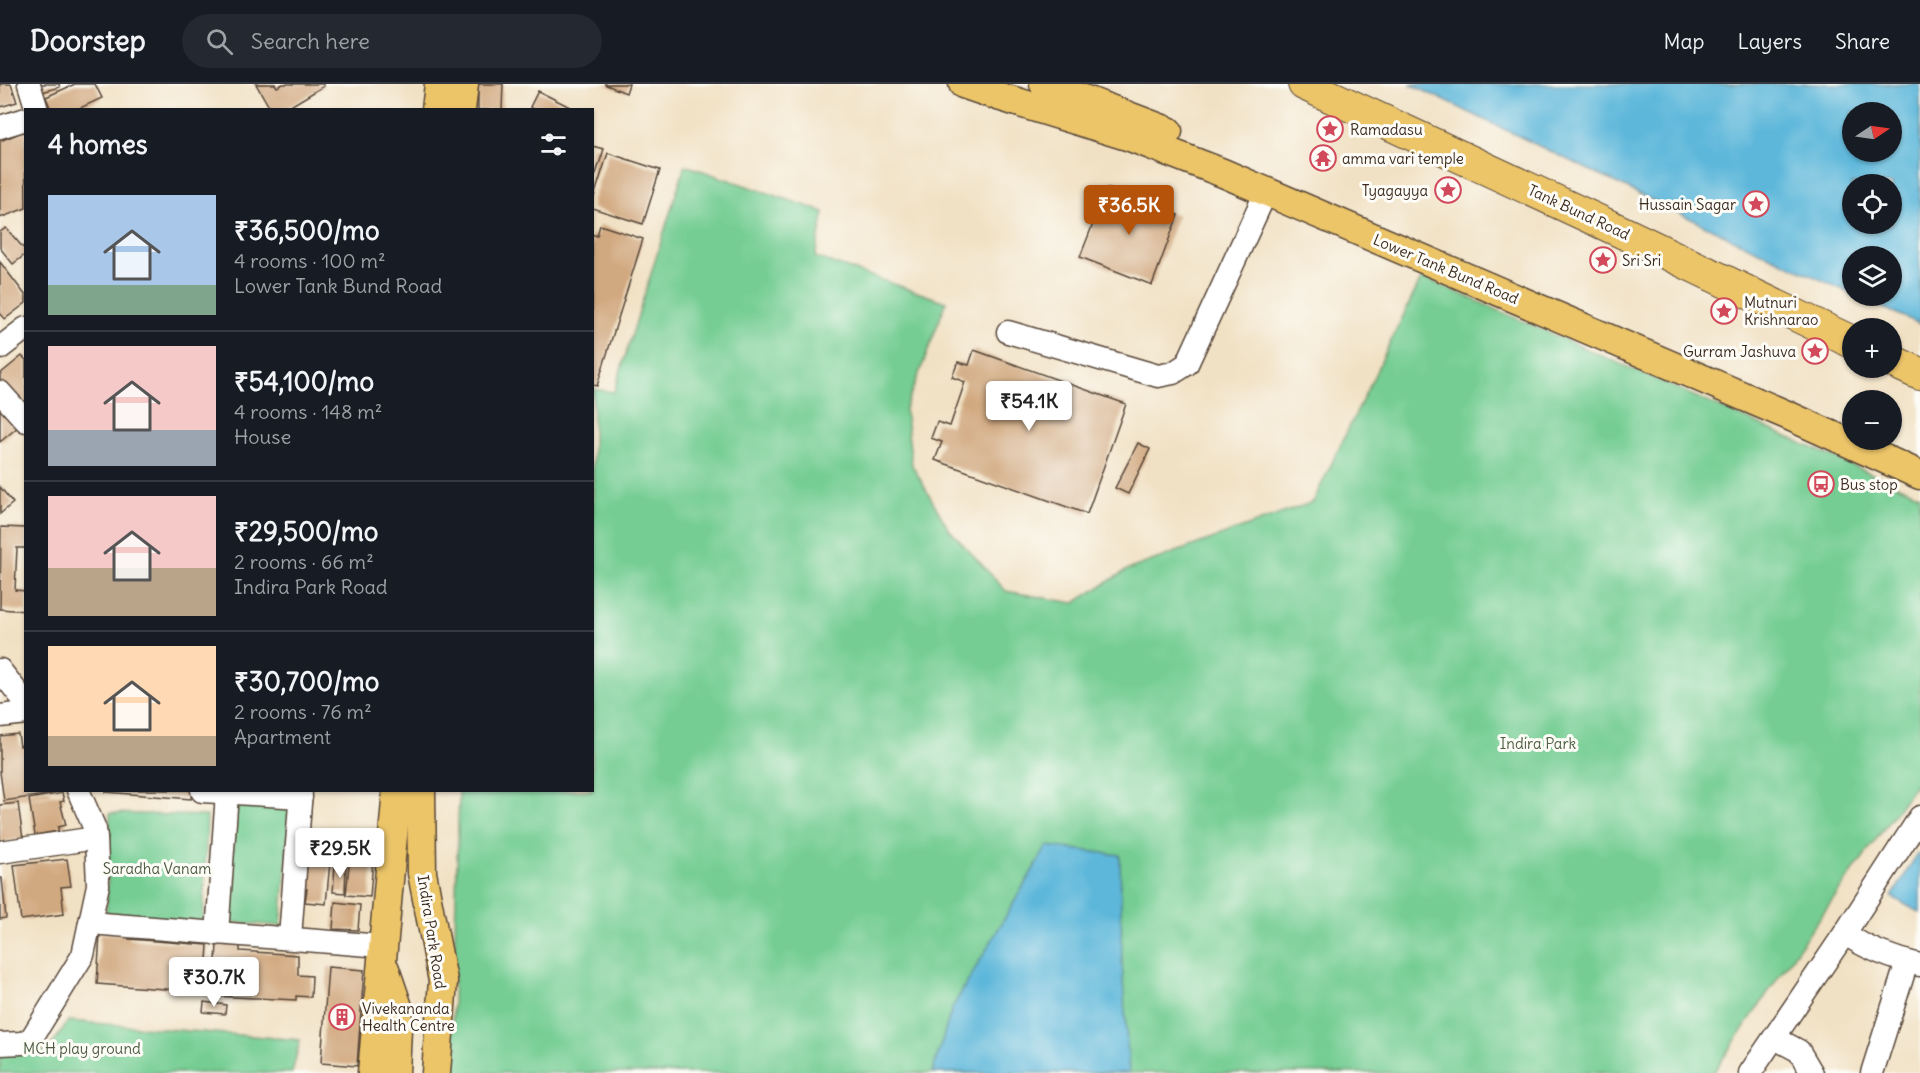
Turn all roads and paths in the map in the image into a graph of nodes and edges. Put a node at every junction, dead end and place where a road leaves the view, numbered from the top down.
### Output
1 (29, 84) edge
2 (439, 84) edge
3 (464, 84) edge
4 (963, 84) edge
5 (1044, 84) edge
6 (1304, 84) edge
7 (1342, 84) edge
8 (36, 108) edge
9 (436, 108) edge
10 (461, 108) edge
11 (24, 120) edge
12 (0, 127) edge
13 (1266, 192) junction
14 (1842, 320) edge
15 (24, 330) edge
16 (1008, 332) dead end
17 (1842, 337) edge
18 (0, 348) edge
19 (1902, 348) edge
20 (1920, 357) edge
21 (1902, 366) edge
22 (1920, 374) edge
23 (0, 392) edge
24 (24, 420) edge
25 (1842, 422) edge
26 (1902, 448) edge
27 (1920, 456) edge
28 (1920, 475) edge
29 (0, 670) edge
30 (24, 700) edge
31 (24, 713) edge
32 (0, 716) edge
33 (79, 792) edge
34 (227, 792) joint
35 (397, 792) edge
36 (422, 792) edge
37 (301, 794) edge
38 (1920, 818) edge
39 (96, 838) junction
40 (1920, 843) edge
41 (0, 852) edge
42 (90, 923) junction
43 (217, 934) junction
44 (1850, 937) junction
45 (290, 938) junction
46 (382, 952) junction
47 (1914, 964) edge
48 (443, 981) junction
49 (0, 1044) edge
50 (410, 1044) junction
51 (1791, 1047) junction
52 (1873, 1069) edge
53 (372, 1073) edge
54 (395, 1073) edge
55 (419, 1073) edge
56 (436, 1073) edge
57 (1750, 1073) edge
58 (1764, 1073) edge
59 (1812, 1073) edge

1 - 8 street
2 - 9 main road
3 - 10 main road
4 - 13 main road, Lower Tank Bund Road
5 - 25 main road, Lower Tank Bund Road
6 - 17 highway, Tank Bund Road
7 - 14 highway
11 - 12 street
13 - 16 street
13 - 28 main road, Lower Tank Bund Road
15 - 18 street
19 - 20 highway
21 - 22 highway
23 - 24 street
26 - 27 main road
29 - 30 street
31 - 32 street
33 - 39 street
34 - 37 street
34 - 43 street
35 - 46 main road
36 - 48 main road, Indira Park Road
37 - 45 street
38 - 44 street
39 - 41 street
39 - 42 street
40 - 44 street
42 - 43 street
42 - 49 street
43 - 45 street
44 - 47 street
44 - 51 street
44 - 57 street
45 - 46 street
46 - 50 main road
46 - 53 main road
47 - 52 street
48 - 50 main road
48 - 56 main road, Indira Park Road
50 - 54 main road
50 - 55 main road
51 - 58 street
51 - 59 street

